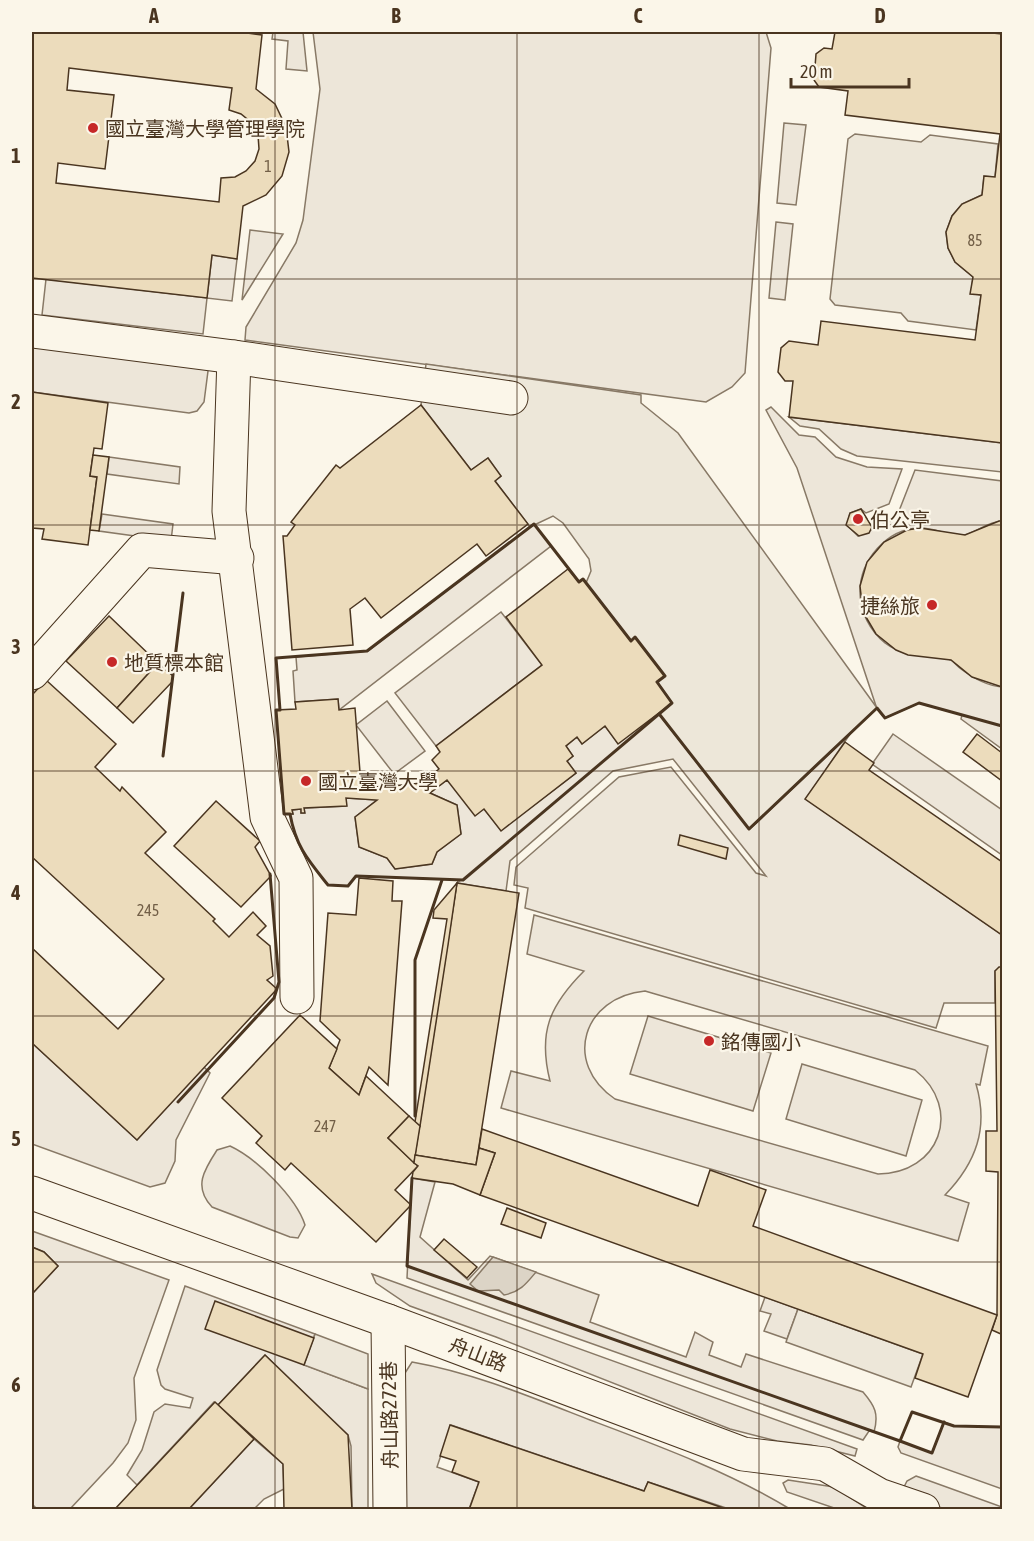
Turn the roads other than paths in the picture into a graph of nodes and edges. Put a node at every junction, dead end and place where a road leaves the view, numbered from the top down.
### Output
1 (32, 331) edge
2 (234, 357) junction
3 (511, 398) dead end
4 (237, 558) junction
5 (32, 673) edge
6 (297, 997) dead end
7 (32, 1193) edge
8 (388, 1321) junction
9 (878, 1502) edge
10 (390, 1509) edge
11 (923, 1509) edge

1 - 2 street
2 - 3 street
2 - 4 street
4 - 5 street
4 - 6 street
7 - 8 street, 舟山路
8 - 9 street, 舟山路
8 - 10 street, 舟山路272巷
9 - 11 street, 舟山路

